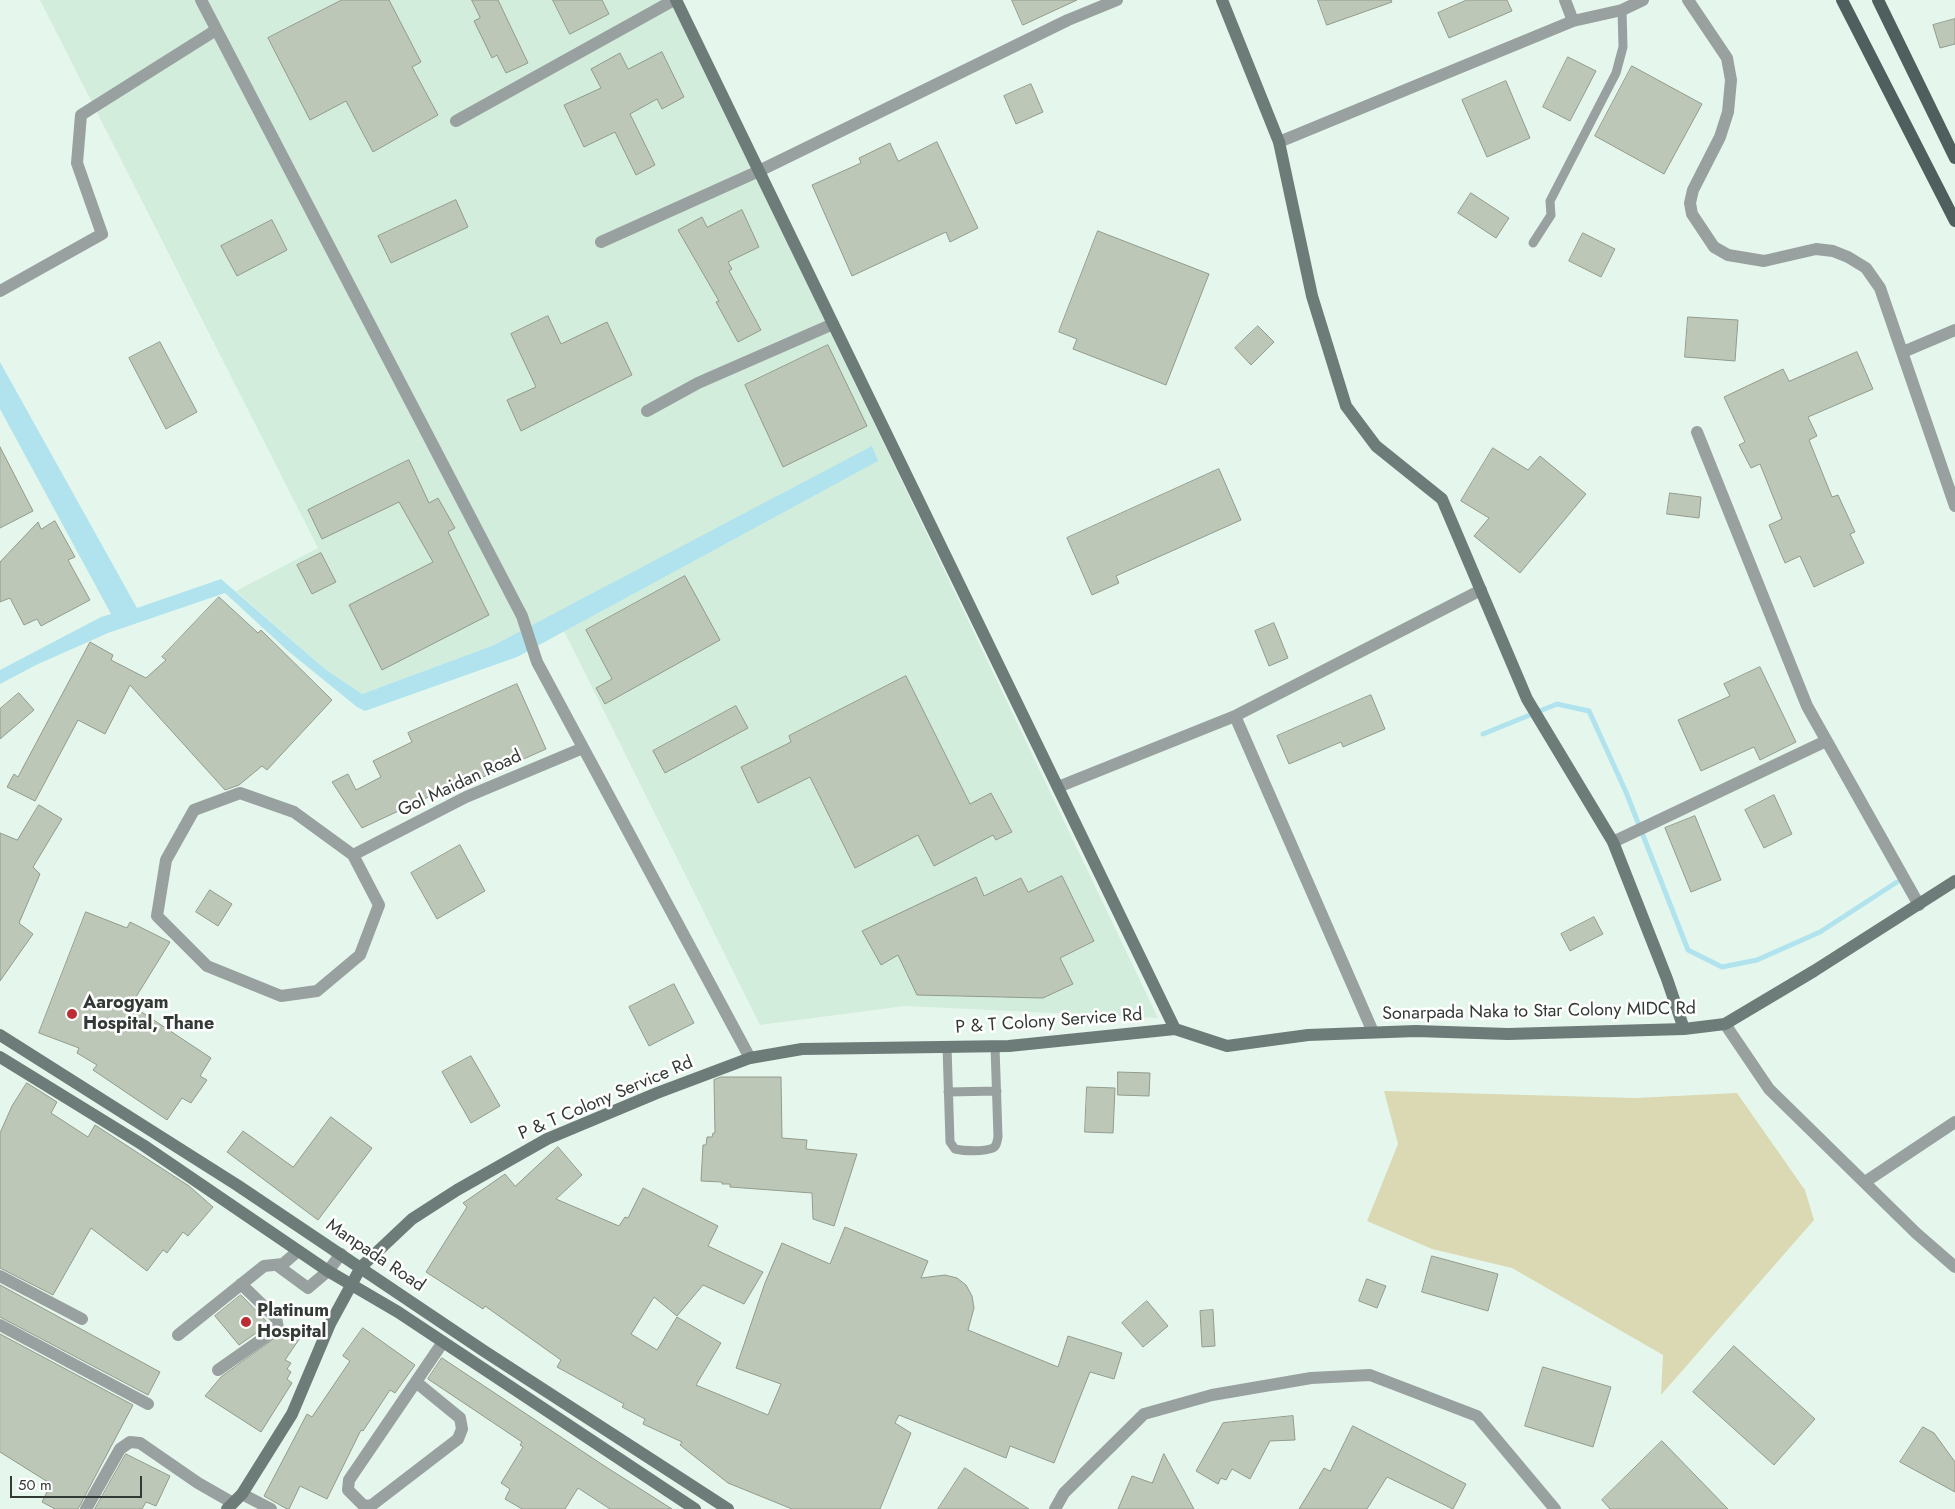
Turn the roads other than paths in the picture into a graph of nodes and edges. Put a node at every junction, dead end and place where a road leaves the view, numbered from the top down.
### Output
1 (201, 0) edge
2 (675, 0) edge
3 (1117, 0) edge
4 (1222, 0) edge
5 (1565, 0) edge
6 (1643, 0) edge
7 (1688, 0) edge
8 (1842, 0) edge
9 (1878, 0) edge
10 (1622, 10) junction
11 (1573, 22) junction
12 (216, 30) junction
13 (456, 121) dead end
14 (1279, 142) junction
15 (1955, 158) edge
16 (759, 171) junction
17 (1955, 221) edge
18 (601, 242) dead end
19 (1533, 243) dead end
20 (0, 291) edge
21 (833, 324) junction
22 (1955, 330) edge
23 (1903, 352) junction
24 (646, 411) dead end
25 (1697, 432) dead end
26 (1955, 506) edge
27 (1481, 590) junction
28 (1235, 716) junction
29 (1826, 741) junction
30 (583, 748) junction
31 (1058, 787) junction
32 (1614, 842) junction
33 (353, 855) junction
34 (1955, 881) edge
35 (1919, 905) junction
36 (1725, 1024) junction
37 (1175, 1029) junction
38 (1684, 1029) junction
39 (1372, 1032) junction
40 (0, 1035) edge
41 (946, 1046) junction
42 (996, 1046) junction
43 (0, 1057) edge
44 (750, 1058) junction
45 (69, 1078) junction
46 (997, 1091) junction
47 (60, 1092) junction
48 (948, 1092) junction
49 (1955, 1122) edge
50 (1864, 1182) junction
51 (237, 1185) junction
52 (226, 1202) junction
53 (298, 1251) junction
54 (341, 1254) junction
55 (278, 1266) junction
56 (1955, 1266) edge
57 (361, 1267) junction
58 (328, 1270) junction
59 (0, 1276) edge
60 (242, 1284) junction
61 (352, 1286) junction
62 (82, 1319) dead end
63 (0, 1325) edge
64 (178, 1335) dead end
65 (443, 1342) junction
66 (484, 1351) junction
67 (476, 1364) junction
68 (218, 1370) dead end
69 (416, 1382) junction
70 (148, 1404) dead end
71 (621, 1441) junction
72 (612, 1455) junction
73 (234, 1502) edge
74 (726, 1508) edge
75 (86, 1509) edge
76 (271, 1509) edge
77 (695, 1509) edge
78 (1054, 1509) edge
79 (1555, 1509) edge

1 - 12 street
2 - 13 street
2 - 16 street
3 - 16 street
4 - 14 street
5 - 11 street
6 - 10 street
7 - 23 street
8 - 17 main road
9 - 15 main road
10 - 11 street
10 - 19 lane
11 - 14 street
12 - 20 street
12 - 30 street
14 - 27 street
16 - 18 street
16 - 21 street
21 - 24 street
21 - 31 street
22 - 23 street
23 - 26 street
25 - 29 street
27 - 28 street
27 - 32 street
28 - 31 street
28 - 39 street
29 - 32 street
29 - 35 street
30 - 33 street, Gol Maidan Road
30 - 44 street
31 - 37 street
32 - 38 street
33 - 33 street
34 - 35 street, Sonarpada Naka to Star Colony MIDC Rd
35 - 36 street, Sonarpada Naka to Star Colony MIDC Rd
36 - 38 street, Sonarpada Naka to Star Colony MIDC Rd
36 - 50 street
37 - 39 street, Sonarpada Naka to Star Colony MIDC Rd
37 - 42 street, P & T Colony Service Rd
38 - 39 street, Sonarpada Naka to Star Colony MIDC Rd
40 - 45 street, Manpada Road
41 - 42 street, P & T Colony Service Rd
41 - 44 street, P & T Colony Service Rd
41 - 48 lane
42 - 46 lane
43 - 47 street, Manpada Road
44 - 57 street, P & T Colony Service Rd
45 - 47 street
45 - 51 street, Manpada Road
46 - 48 lane
46 - 48 lane
47 - 52 street, Manpada Road
49 - 50 street
50 - 56 street
51 - 52 street
51 - 54 street, Manpada Road
52 - 53 street, Manpada Road
53 - 55 street
53 - 58 street, Manpada Road
54 - 57 street, Manpada Road
54 - 58 street
55 - 58 street
55 - 60 street
57 - 61 street, P & T Colony Service Rd
57 - 66 street, Manpada Road
58 - 61 street, Manpada Road
59 - 62 street
60 - 64 street
60 - 68 street
61 - 65 street, Manpada Road
61 - 73 street, P & T Colony Service Rd
63 - 70 street
65 - 67 street, Manpada Road
65 - 69 street
66 - 67 street
66 - 71 street, Manpada Road
67 - 72 street, Manpada Road
69 - 69 street
71 - 72 street
71 - 74 street, Manpada Road
72 - 77 street, Manpada Road
73 - 75 street
73 - 76 street
78 - 79 street

